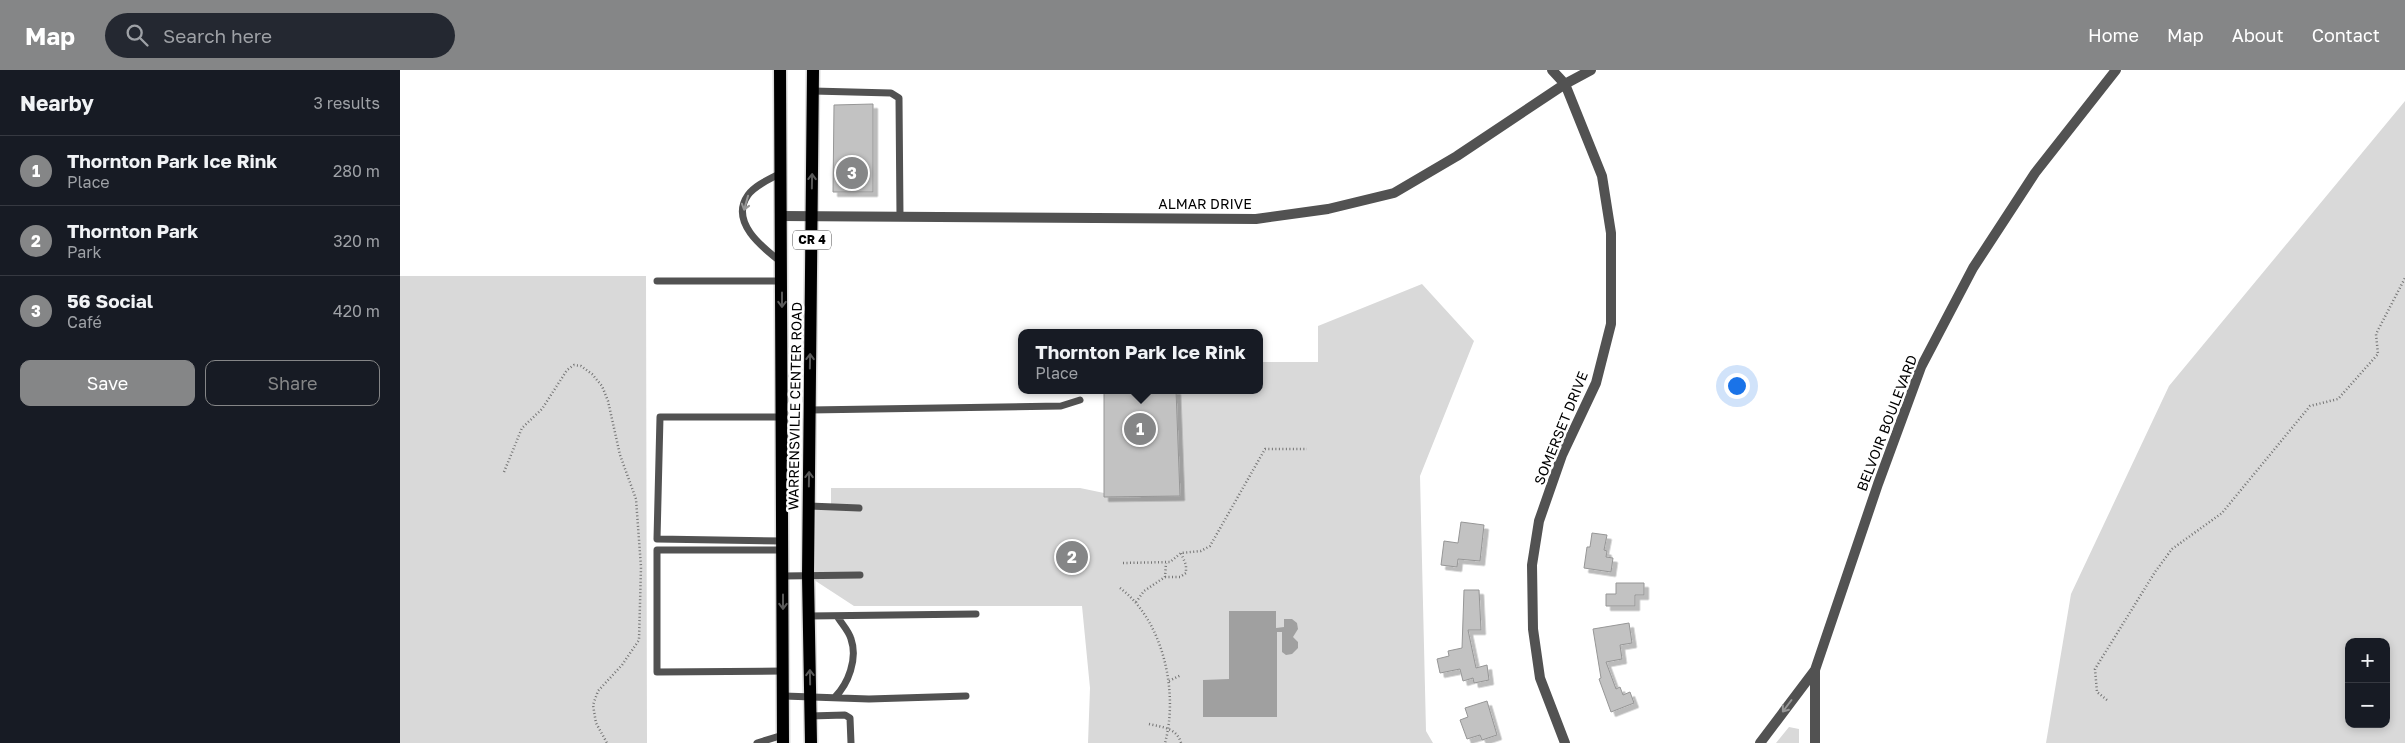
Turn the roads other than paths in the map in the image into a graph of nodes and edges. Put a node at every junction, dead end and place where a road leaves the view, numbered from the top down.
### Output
1 (780, 70) edge
2 (813, 70) edge
3 (1552, 70) edge
4 (1591, 70) edge
5 (2116, 70) edge
6 (1565, 84) junction
7 (813, 91) junction
8 (781, 173) junction
9 (781, 216) junction
10 (812, 216) junction
11 (900, 216) junction
12 (782, 262) junction
13 (657, 281) dead end
14 (782, 281) junction
15 (1080, 400) dead end
16 (810, 410) junction
17 (782, 417) junction
18 (809, 506) junction
19 (859, 508) dead end
20 (782, 546) junction
21 (860, 575) dead end
22 (783, 576) junction
23 (808, 576) junction
24 (976, 614) dead end
25 (809, 616) junction
26 (837, 616) junction
27 (1815, 670) junction
28 (783, 672) junction
29 (784, 696) junction
30 (810, 696) junction
31 (966, 696) dead end
32 (835, 697) junction
33 (810, 716) junction
34 (783, 739) edge
35 (757, 743) edge
36 (811, 743) edge
37 (852, 743) edge
38 (1565, 743) edge
39 (1760, 743) edge
40 (1815, 743) edge

1 - 8 main road, WARRENSVILLE CENTER ROAD
2 - 7 main road, WARRENSVILLE CENTER ROAD / CR 4
3 - 6 street, SOMERSET DRIVE
4 - 6 street, ALMAR DRIVE
5 - 27 street, BELVOIR BOULEVARD
6 - 11 street, ALMAR DRIVE
6 - 38 street, SOMERSET DRIVE
10 -> 7 main road, WARRENSVILLE CENTER ROAD / CR 4
7 - 11 lane
8 - 9 main road, WARRENSVILLE CENTER ROAD
8 -> 12 lane
9 - 10 street, ALMAR DRIVE
9 - 12 main road, WARRENSVILLE CENTER ROAD
10 - 11 street, ALMAR DRIVE
16 -> 10 main road, WARRENSVILLE CENTER ROAD / CR 4
12 - 14 main road, WARRENSVILLE CENTER ROAD
13 - 14 lane
14 -> 17 main road, WARRENSVILLE CENTER ROAD
15 - 16 lane
18 -> 16 main road, WARRENSVILLE CENTER ROAD / CR 4
17 - 20 main road, WARRENSVILLE CENTER ROAD
17 - 20 lane
18 - 19 lane
18 - 23 main road, WARRENSVILLE CENTER ROAD / CR 4
20 - 22 main road, WARRENSVILLE CENTER ROAD
20 - 28 lane
21 - 23 lane
22 - 23 lane
22 -> 28 main road, WARRENSVILLE CENTER ROAD
23 - 25 main road, WARRENSVILLE CENTER ROAD / CR 4
24 - 26 lane
25 - 26 lane
30 -> 25 main road, WARRENSVILLE CENTER ROAD / CR 4
26 - 32 lane
27 -> 39 street
27 - 40 street, BELVOIR BOULEVARD
28 - 29 main road, WARRENSVILLE CENTER ROAD
29 - 30 lane
29 - 34 main road, WARRENSVILLE CENTER ROAD
30 - 32 lane
30 - 33 main road, WARRENSVILLE CENTER ROAD / CR 4
31 - 32 lane
33 - 36 main road, WARRENSVILLE CENTER ROAD / CR 4
33 - 37 lane
34 - 35 lane

